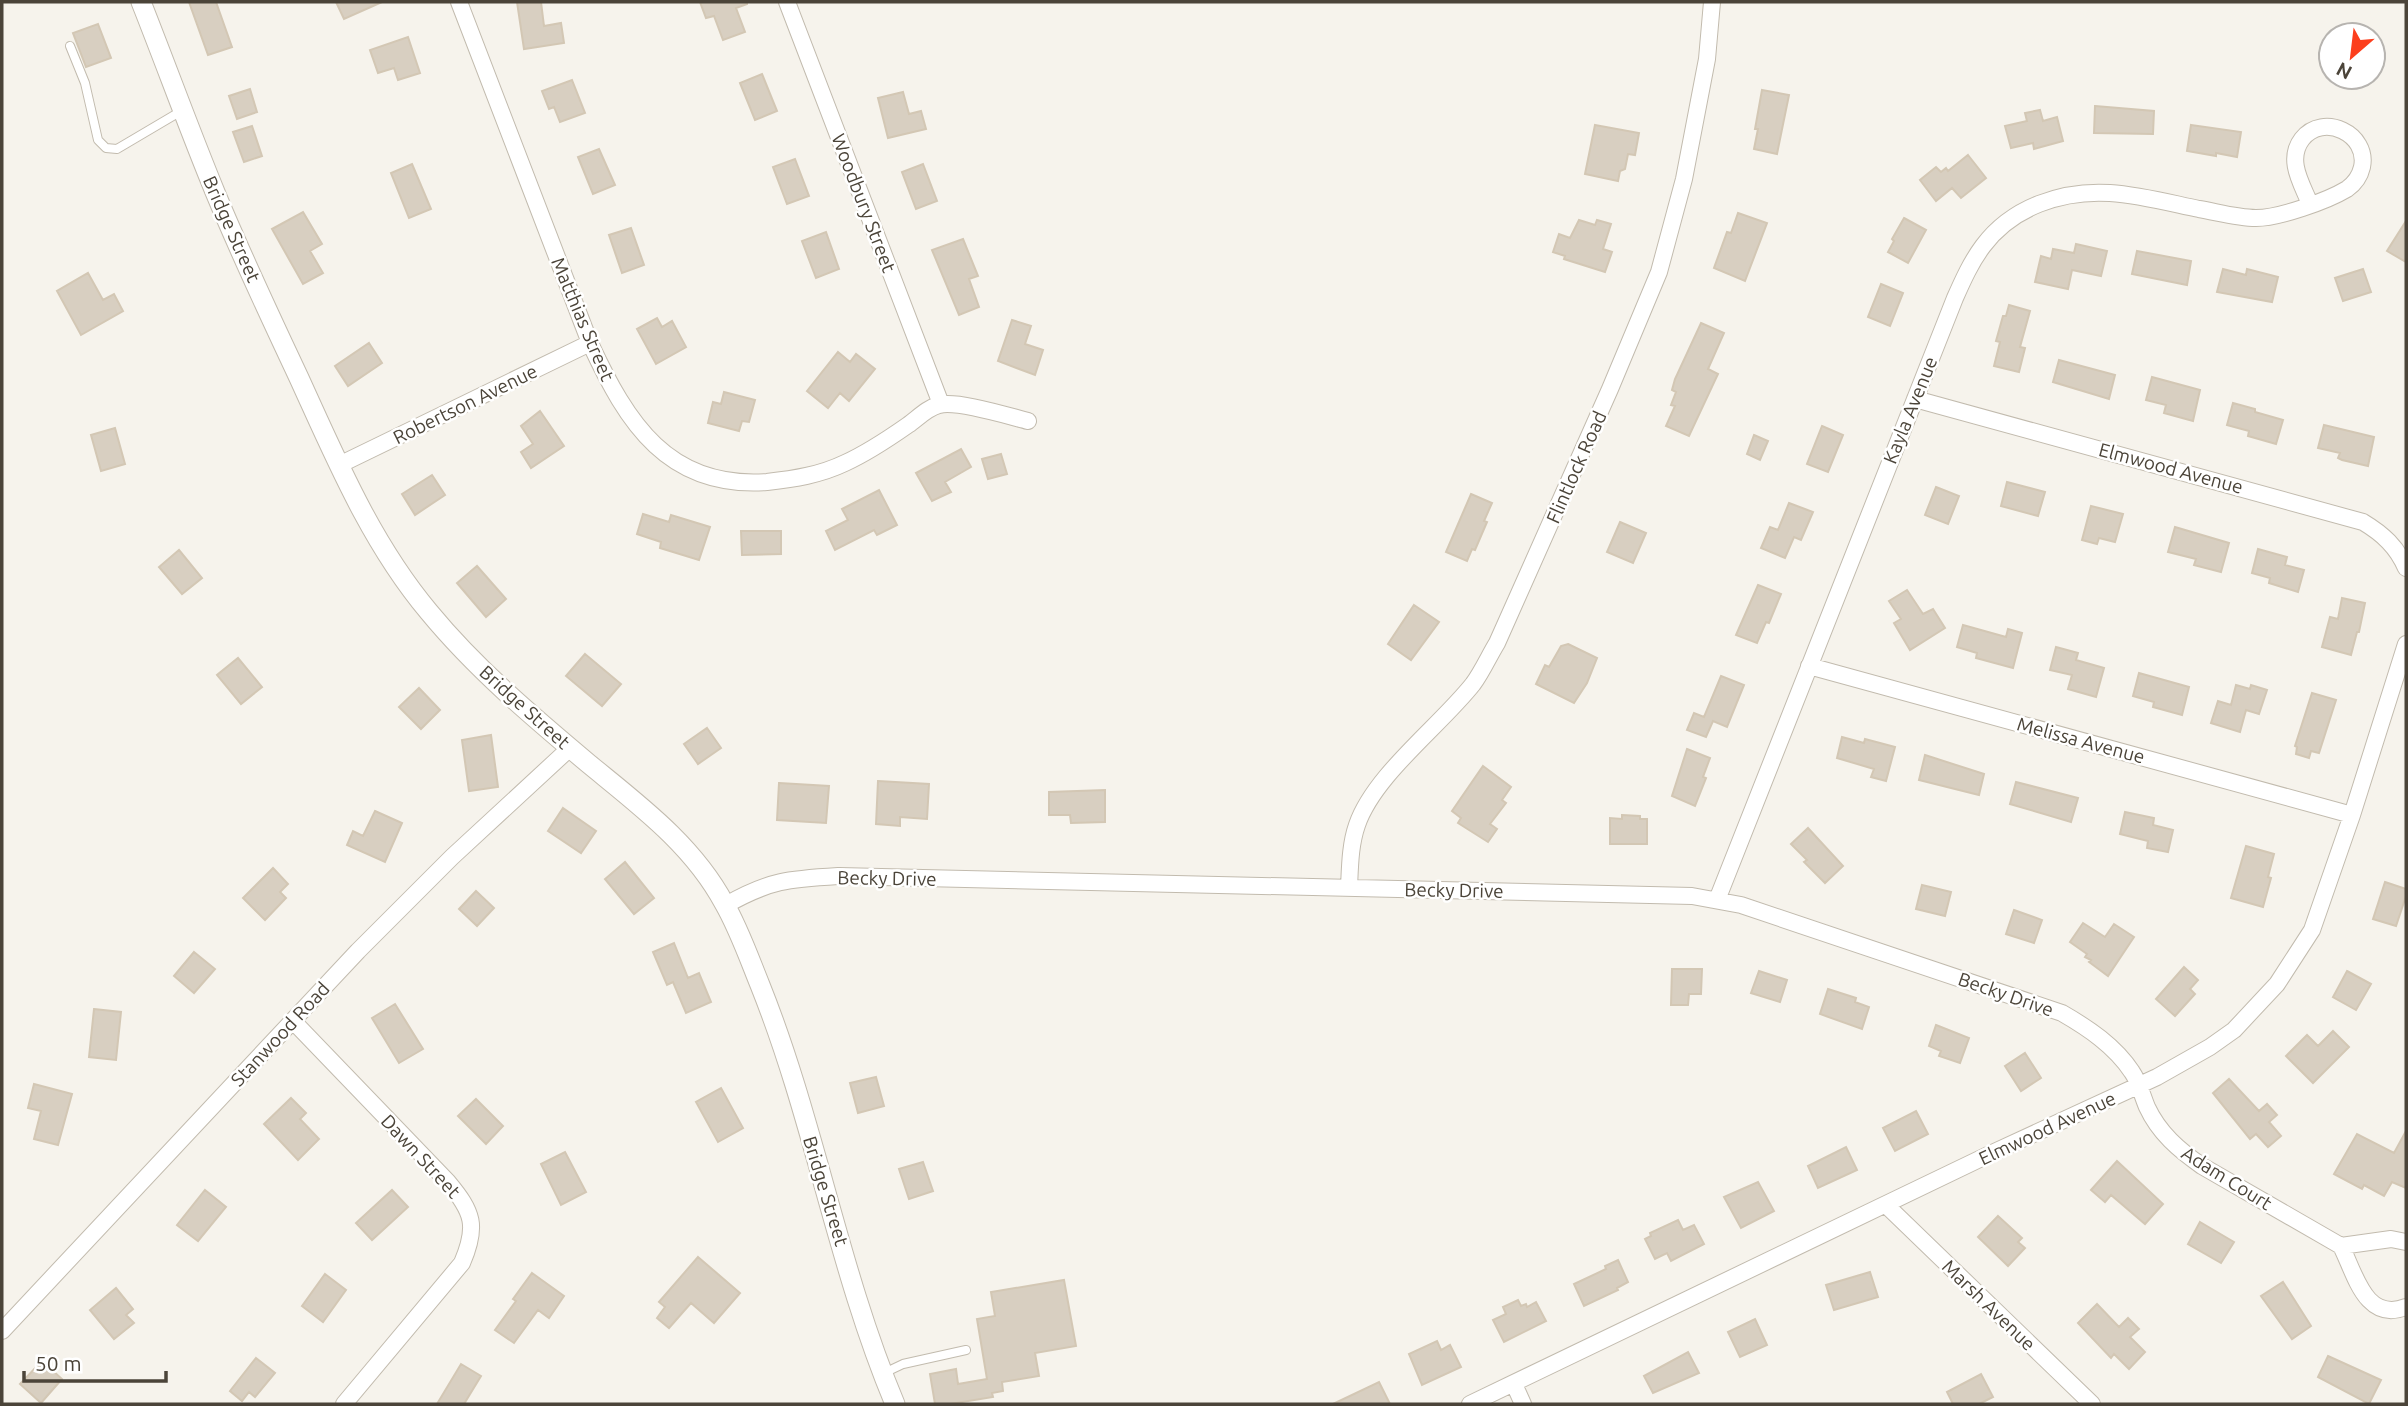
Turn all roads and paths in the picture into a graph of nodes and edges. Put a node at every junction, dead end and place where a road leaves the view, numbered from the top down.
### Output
1 (141, 2) edge
2 (459, 2) edge
3 (787, 2) edge
4 (1712, 2) edge
5 (70, 46) dead end
6 (183, 110) junction
7 (2310, 204) junction
8 (590, 343) junction
9 (1915, 399) junction
10 (941, 404) junction
11 (1028, 421) dead end
12 (340, 465) junction
13 (2406, 568) edge
14 (2406, 644) edge
15 (1809, 666) junction
16 (570, 748) junction
17 (2352, 815) junction
18 (1349, 888) junction
19 (1717, 900) junction
20 (726, 905) junction
21 (293, 1021) junction
22 (2139, 1085) junction
23 (1886, 1205) junction
24 (2406, 1242) edge
25 (2341, 1246) junction
26 (2406, 1307) edge
27 (2, 1331) edge
28 (966, 1350) dead end
29 (882, 1374) junction
30 (1514, 1384) junction
31 (2085, 1402) edge
32 (344, 1404) edge
33 (895, 1404) edge
34 (1470, 1404) edge
35 (1524, 1404) edge

1 - 6 street, Bridge Street
2 - 8 street, Matthias Street
3 - 10 street, Woodbury Street
4 - 18 street, Flintlock Road
5 - 6 lane
6 - 12 street, Bridge Street
7 - 7 street, Kayla Avenue
7 - 9 street, Kayla Avenue
8 - 10 street, Matthias Street
8 - 12 street, Robertson Avenue
9 - 13 street, Elmwood Avenue
9 - 15 street, Kayla Avenue
10 - 11 street
12 - 16 street, Bridge Street
14 - 17 street, Elmwood Avenue
15 - 17 street, Melissa Avenue
15 - 19 street, Kayla Avenue
16 - 20 street, Bridge Street
16 - 21 street, Stanwood Road
17 - 22 street, Elmwood Avenue
18 - 19 street, Becky Drive
18 - 20 street, Becky Drive
19 - 22 street, Becky Drive
20 - 29 street, Bridge Street
21 - 27 street, Stanwood Road
21 - 32 street, Dawn Street
22 - 23 street, Elmwood Avenue
22 - 25 street, Adam Court
23 - 30 street, Elmwood Avenue
23 - 31 street, Marsh Avenue
24 - 25 street
25 - 26 street
28 - 29 lane
29 - 33 street, Bridge Street
30 - 34 street, Elmwood Avenue
30 - 35 street

